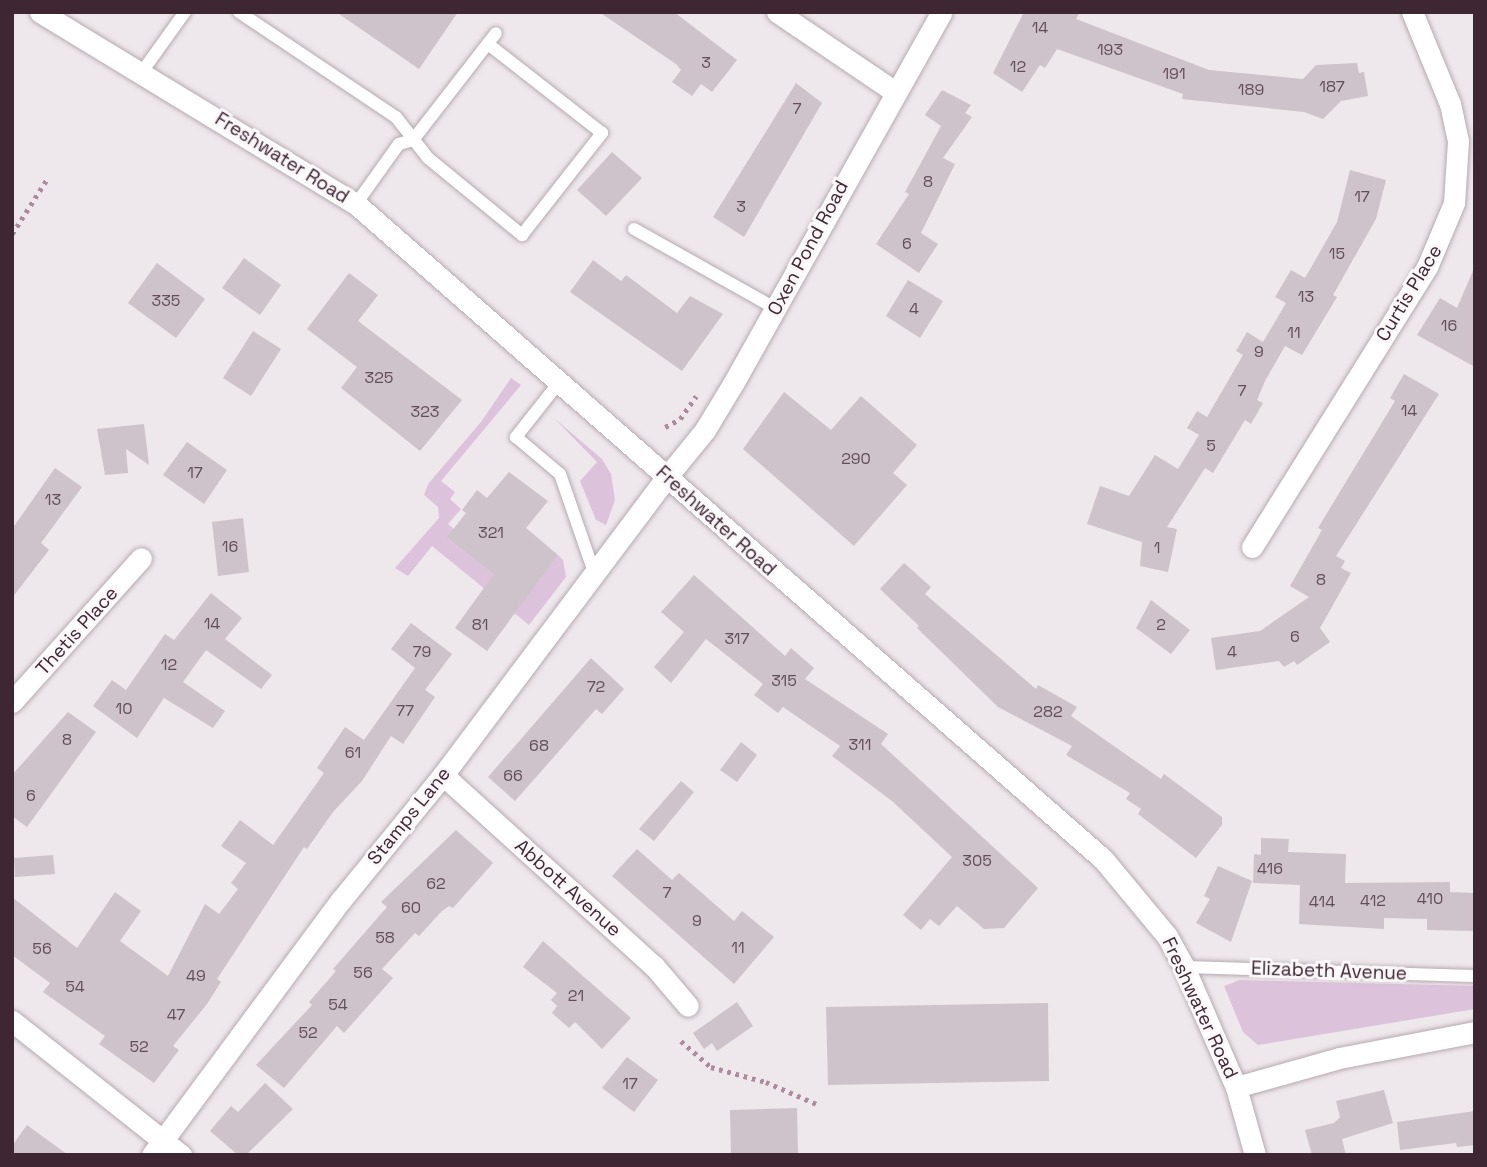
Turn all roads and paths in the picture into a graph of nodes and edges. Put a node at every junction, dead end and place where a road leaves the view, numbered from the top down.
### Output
1 (40, 12) edge
2 (185, 12) edge
3 (239, 12) edge
4 (777, 12) edge
5 (942, 12) edge
6 (1412, 12) edge
7 (142, 72) junction
8 (895, 92) junction
9 (413, 140) junction
10 (47, 179) dead end
11 (356, 204) junction
12 (634, 229) dead end
13 (12, 234) edge
14 (775, 308) junction
15 (561, 380) junction
16 (666, 478) junction
17 (1252, 548) dead end
18 (141, 558) dead end
19 (595, 575) junction
20 (12, 702) edge
21 (443, 775) junction
22 (1184, 967) junction
23 (1475, 976) edge
24 (688, 1006) dead end
25 (12, 1021) edge
26 (1475, 1032) edge
27 (681, 1041) dead end
28 (1236, 1087) junction
29 (819, 1105) dead end
30 (157, 1147) edge
31 (181, 1155) edge
32 (1255, 1155) edge

1 - 7 street, Freshwater Road
2 - 7 lane
3 - 9 lane
4 - 8 street
5 - 8 street, Oxen Pond Road
6 - 17 street, Curtis Place
7 - 11 street, Freshwater Road
8 - 14 street, Oxen Pond Road
9 - 9 lane
9 - 11 lane
10 - 13 path
11 - 15 street, Freshwater Road
12 - 14 lane
14 - 16 street, Oxen Pond Road
15 - 16 street, Freshwater Road
15 - 19 lane
16 - 19 street, Stamps Lane
16 - 22 street, Freshwater Road
18 - 20 street, Thetis Place
19 - 21 street, Stamps Lane
21 - 24 street, Abbott Avenue
21 - 30 street, Stamps Lane
22 - 23 lane, Elizabeth Avenue
22 - 28 street, Freshwater Road
25 - 30 street
26 - 28 street
27 - 29 path
28 - 32 street, Freshwater Road
30 - 31 street

